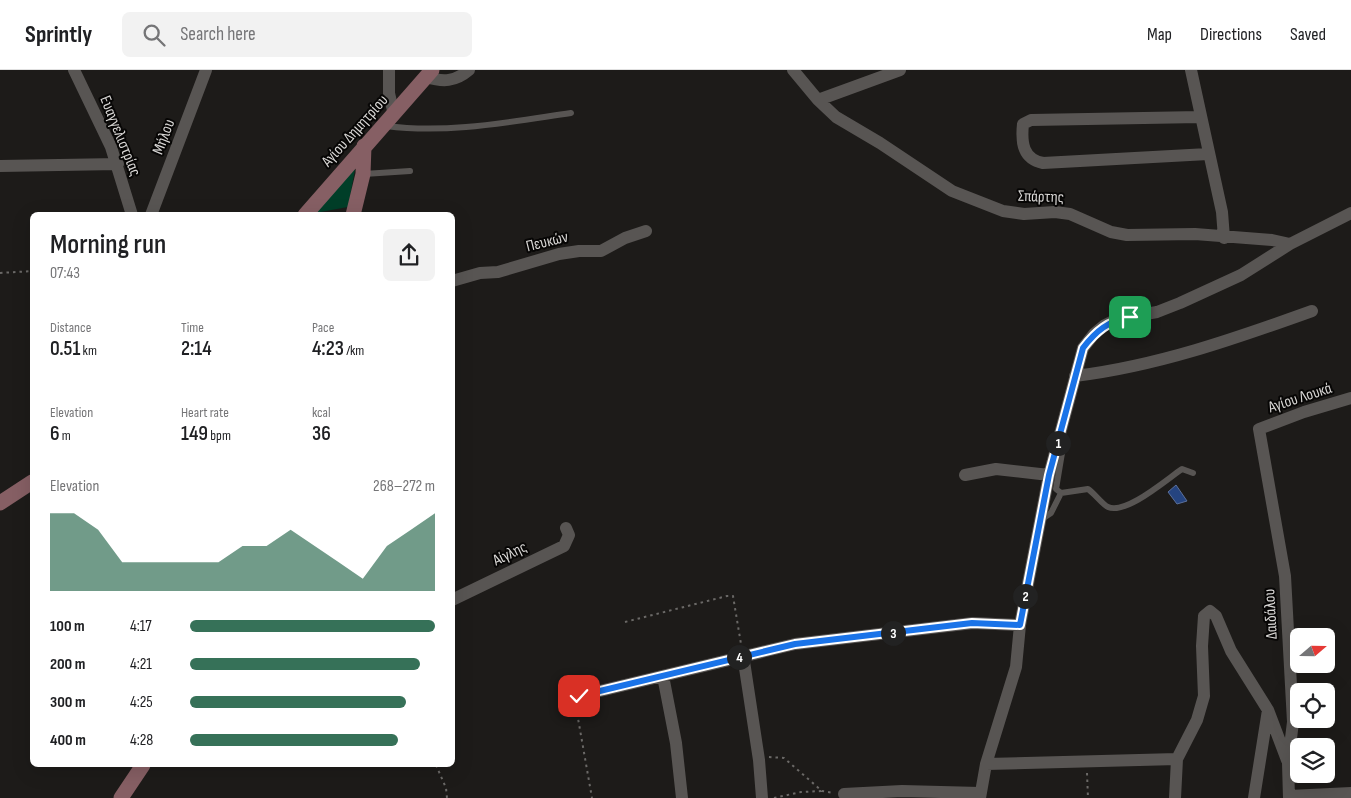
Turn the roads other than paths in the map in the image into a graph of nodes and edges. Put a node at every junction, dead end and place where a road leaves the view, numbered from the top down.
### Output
1 (74, 70) edge
2 (206, 70) edge
3 (389, 70) edge
4 (469, 70) edge
5 (793, 70) edge
6 (900, 70) edge
7 (1191, 70) edge
8 (429, 73) edge
9 (818, 100) junction
10 (571, 113) dead end
11 (1200, 117) junction
12 (389, 120) junction
13 (364, 146) junction
14 (1208, 154) junction
15 (118, 164) junction
16 (0, 166) edge
17 (410, 171) dead end
18 (363, 174) junction
19 (131, 212) edge
20 (155, 212) edge
21 (309, 212) edge
22 (354, 212) edge
23 (1351, 213) edge
24 (646, 231) dead end
25 (1224, 238) junction
26 (1290, 244) junction
27 (455, 280) edge
28 (1312, 311) dead end
29 (1075, 376) junction
30 (1351, 398) edge
31 (1260, 430) joint
32 (1058, 441) junction
33 (1193, 474) dead end
34 (965, 475) dead end
35 (1049, 475) junction
36 (30, 483) edge
37 (1061, 493) junction
38 (0, 503) edge
39 (1041, 519) junction
40 (566, 528) dead end
41 (455, 599) edge
42 (1020, 625) junction
43 (743, 655) junction
44 (662, 676) junction
45 (575, 697) road end
46 (1268, 710) junction
47 (1177, 759) junction
48 (1288, 763) junction
49 (986, 764) junction
50 (142, 767) edge
51 (1351, 793) edge
52 (844, 794) road end
53 (902, 795) edge
54 (980, 796) edge
55 (1289, 797) edge
56 (121, 798) edge
57 (682, 798) edge
58 (762, 798) edge
59 (1175, 798) edge
60 (1254, 798) edge

1 - 15 street, Ευαγγελιστρίας
2 - 20 street, Μήλου
3 - 12 street
4 - 8 street
5 - 9 street, Σπάρτης
6 - 9 street
7 - 11 street
8 - 12 street, Αγίου Δημητρίου
9 - 25 street, Σπάρτης
10 - 12 lane
11 - 14 street
11 - 14 street
12 - 13 street, Αγίου Δημητρίου
13 - 18 street
13 - 21 street, Αγίου Δημητρίου
14 - 25 street
15 - 16 street
15 - 19 street, Ευαγγελιστρίας
17 - 18 lane
18 - 22 street
23 - 26 street
24 - 27 street, Πευκών
25 - 26 street, Σπάρτης
26 - 29 street
28 - 29 street
29 - 32 street
30 - 31 street, Αγίου Λουκά
31 - 48 street, Δαιδάλου
32 - 35 street
32 - 37 lane
33 - 37 lane
34 - 35 street
35 - 39 street
36 - 38 street
37 - 39 lane
39 - 42 street
40 - 41 street, Αίγλης
42 - 43 street
42 - 49 street
43 - 44 street
43 - 58 street
44 - 45 street
44 - 57 street
46 - 47 street
46 - 48 street
46 - 60 street
47 - 49 street
47 - 59 street
48 - 55 street, Δαιδάλου
49 - 54 street
50 - 56 street
51 - 55 street
52 - 53 street
53 - 54 street

